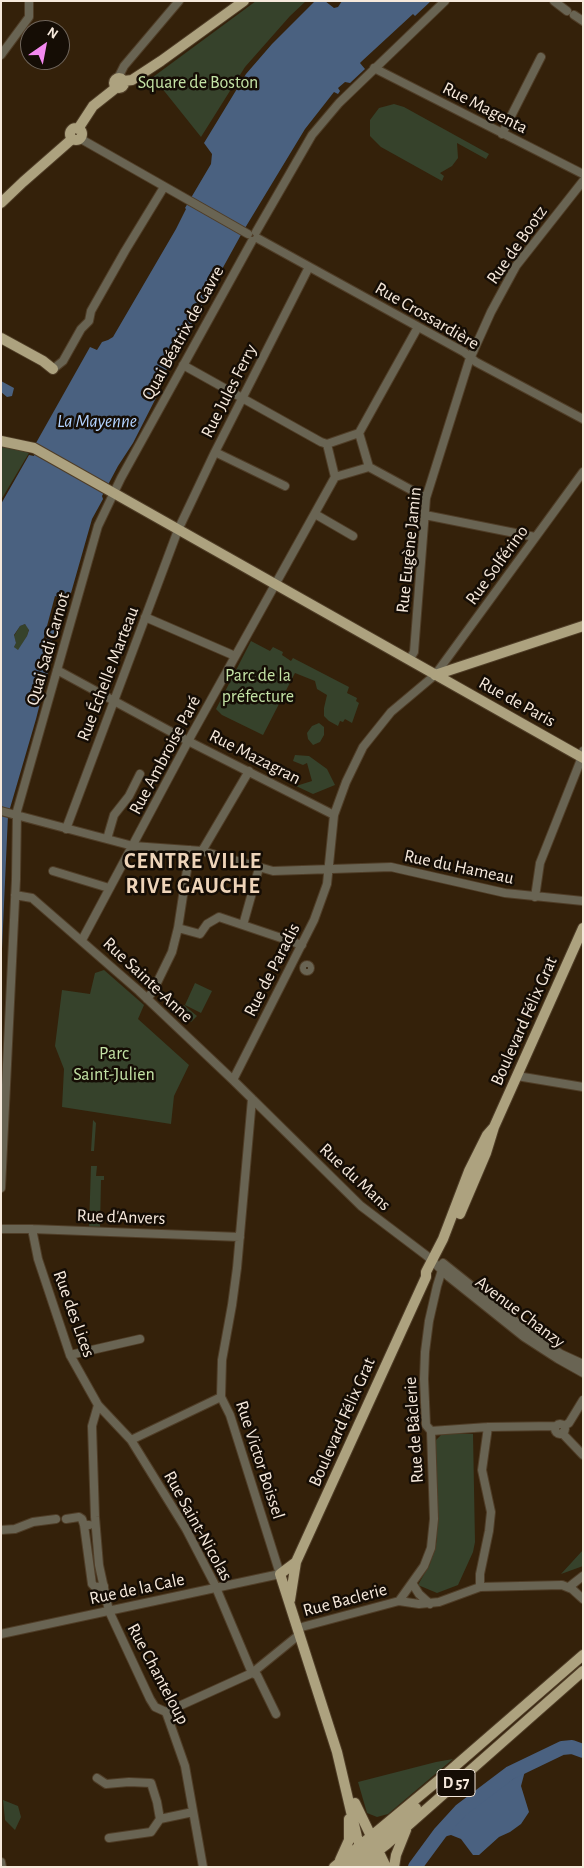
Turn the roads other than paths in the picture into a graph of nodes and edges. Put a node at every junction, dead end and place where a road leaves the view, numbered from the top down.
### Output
1 (29, 1) edge
2 (179, 1) edge
3 (244, 1) edge
4 (445, 1) edge
5 (554, 1) edge
6 (567, 10) dead end
7 (574, 15) dead end
8 (583, 21) edge
9 (1, 55) edge
10 (541, 57) dead end
11 (374, 68) junction
12 (120, 82) junction
13 (502, 134) junction
14 (77, 136) junction
15 (583, 174) edge
16 (583, 182) edge
17 (164, 187) junction
18 (1, 203) edge
19 (253, 236) junction
20 (309, 267) junction
21 (418, 327) junction
22 (1, 338) edge
23 (470, 357) junction
24 (182, 364) junction
25 (52, 368) joint
26 (242, 398) junction
27 (583, 419) edge
28 (359, 433) junction
29 (1, 441) edge
30 (327, 444) junction
31 (215, 452) junction
32 (369, 467) junction
33 (583, 472) edge
34 (335, 477) junction
35 (285, 486) dead end
36 (114, 493) junction
37 (426, 498) junction
38 (315, 514) junction
39 (425, 515) junction
40 (178, 530) junction
41 (353, 536) dead end
42 (535, 537) junction
43 (276, 585) junction
44 (145, 616) junction
45 (583, 626) edge
46 (236, 656) junction
47 (409, 660) junction
48 (57, 670) junction
49 (436, 674) junction
50 (114, 699) junction
51 (188, 741) junction
52 (582, 755) edge
53 (249, 771) junction
54 (140, 774) dead end
55 (1, 811) edge
56 (17, 815) junction
57 (334, 815) junction
58 (66, 829) junction
59 (108, 839) junction
60 (133, 846) junction
61 (190, 850) junction
62 (202, 851) junction
63 (259, 868) junction
64 (329, 870) junction
65 (53, 871) dead end
66 (109, 888) junction
67 (15, 895) junction
68 (535, 897) junction
69 (583, 901) edge
70 (243, 925) junction
71 (178, 928) junction
72 (583, 928) edge
73 (82, 940) junction
74 (302, 945) junction
75 (293, 962) junction
76 (304, 967) dead end
77 (147, 999) junction
78 (517, 1076) junction
79 (233, 1080) junction
80 (583, 1087) edge
81 (252, 1099) junction
82 (1, 1188) edge
83 (1, 1229) edge
84 (32, 1229) junction
85 (240, 1237) junction
86 (438, 1263) junction
87 (140, 1339) dead end
88 (70, 1355) junction
89 (583, 1364) edge
90 (583, 1373) edge
91 (222, 1397) junction
92 (583, 1400) edge
93 (98, 1405) junction
94 (488, 1427) junction
95 (561, 1428) junction
96 (431, 1431) junction
97 (131, 1440) junction
98 (583, 1455) edge
99 (56, 1519) dead end
100 (66, 1519) dead end
101 (96, 1525) junction
102 (84, 1526) junction
103 (1, 1530) edge
104 (98, 1555) junction
105 (88, 1556) junction
106 (296, 1562) junction
107 (280, 1574) junction
108 (583, 1576) edge
109 (104, 1586) junction
110 (414, 1586) junction
111 (480, 1587) junction
112 (569, 1587) junction
113 (216, 1588) junction
114 (583, 1599) edge
115 (290, 1601) junction
116 (399, 1601) junction
117 (409, 1602) junction
118 (430, 1604) junction
119 (109, 1611) junction
120 (299, 1631) junction
121 (1, 1634) edge
122 (583, 1655) edge
123 (583, 1671) edge
124 (252, 1673) junction
125 (166, 1712) junction
126 (276, 1714) dead end
127 (340, 1762) junction
128 (97, 1778) dead end
129 (193, 1812) junction
130 (160, 1819) junction
131 (409, 1824) junction
132 (110, 1838) dead end
133 (367, 1853) edge
134 (1, 1862) edge
135 (340, 1866) edge
136 (2, 1867) edge
137 (203, 1867) edge
138 (377, 1867) edge
139 (386, 1867) edge
140 (394, 1867) edge

1 - 9 street
2 - 12 street
3 - 12 main road
4 - 11 street, Quai Béatrix de Gavre
5 - 6 street
7 - 8 street
10 - 13 street
11 - 13 street, Rue Magenta
11 - 19 street, Quai Béatrix de Gavre
12 - 14 main road
13 - 15 street, Rue Magenta
14 - 17 street, Rue Crossardière
14 - 18 main road
16 - 23 street, Rue de Bootz
17 - 19 street, Rue Crossardière
17 - 25 street
19 - 20 street, Rue Crossardière
19 - 24 street, Quai Béatrix de Gavre
20 - 21 street, Rue Crossardière
20 - 26 street, Rue Jules Ferry
21 - 23 street, Rue Crossardière
21 - 28 street
22 - 25 main road
23 - 27 street, Rue Crossardière
23 - 37 street, Rue Eugène Jamin
24 - 26 street
24 - 36 street, Quai Béatrix de Gavre
26 - 30 street
26 - 31 street, Rue Jules Ferry
28 - 30 street
28 - 32 street
29 - 36 main road, Rue de Paris
30 - 34 street
31 - 35 street
31 - 40 street, Rue Jules Ferry
32 - 34 street
32 - 37 street
33 - 42 street, Rue Solférino
34 - 38 street, Rue Ambroise Paré
36 - 40 main road, Rue de Paris
36 - 48 street, Quai Sadi Carnot
37 - 39 street, Rue Eugène Jamin
38 - 41 street
38 - 43 street, Rue Ambroise Paré
39 - 42 street
39 - 47 street, Rue Eugène Jamin
40 - 43 main road, Rue de Paris
40 - 44 street, Rue Échelle Marteau
42 - 49 street, Rue Solférino
43 - 46 street, Rue Ambroise Paré
43 - 47 main road, Rue de Paris
44 - 46 street
44 - 50 street, Rue Échelle Marteau
45 - 49 main road
46 - 51 street, Rue Ambroise Paré
47 - 49 main road, Rue de Paris
48 - 50 street, Rue Mazagran
48 - 56 street, Quai Sadi Carnot
49 - 52 main road, Rue de Paris
49 - 57 street, Rue Solférino
50 - 51 street, Rue Mazagran
50 - 58 street, Rue Échelle Marteau
51 - 53 street, Rue Mazagran
51 - 60 street, Rue Ambroise Paré
52 - 68 street
53 - 57 street, Rue Mazagran
53 - 62 street
54 - 59 street
55 - 56 street, Rue du Hameau
56 - 58 street, Rue du Hameau
56 - 67 street, Quai Sadi Carnot
57 - 64 street, Rue de Paradis
58 - 59 street, Rue du Hameau
59 - 60 street, Rue du Hameau
60 - 61 street, Rue du Hameau
60 - 66 street, Rue Ambroise Paré
61 - 62 street, Rue du Hameau
61 - 71 street
62 - 63 street, Rue du Hameau
63 - 64 street, Rue du Hameau
63 - 70 street
64 - 68 street, Rue du Hameau
64 - 74 street, Rue de Paradis
65 - 66 street
66 - 73 street, Rue Ambroise Paré
67 - 73 street, Rue Sainte-Anne
67 - 82 street, Quai Sadi Carnot
68 - 69 street, Rue du Hameau
70 - 71 street
70 - 74 street
71 - 77 street
72 - 78 main road, Boulevard Félix Grat
73 - 77 street, Rue Sainte-Anne
74 - 75 street, Rue de Paradis
75 - 76 street
75 - 79 street, Rue de Paradis
77 - 79 street, Rue Sainte-Anne
78 - 80 street
78 - 86 main road, Boulevard Félix Grat
79 - 81 street, Rue Sainte-Anne
81 - 85 street, Rue Victor Boissel
81 - 86 street, Rue du Mans
83 - 84 street, Rue d'Anvers
84 - 85 street, Rue d'Anvers
84 - 88 street, Rue des Lices
85 - 91 street, Rue Victor Boissel
86 - 89 street, Avenue Chanzy
86 - 90 street, Avenue Chanzy
86 - 96 street, Rue de Bâclerie
86 - 106 main road, Boulevard Félix Grat
87 - 88 street
88 - 93 street, Rue des Lices
91 - 97 street
91 - 107 street, Rue Victor Boissel
92 - 95 street
93 - 97 street, Rue Saint-Nicolas
93 - 101 street, Rue Chanteloup
94 - 95 street
94 - 96 street
94 - 111 street
95 - 98 street
96 - 110 street, Rue de Bâclerie
97 - 113 street, Rue Saint-Nicolas
99 - 103 street
100 - 102 street
101 - 102 street
101 - 104 street, Rue Chanteloup
102 - 105 street
104 - 105 street
104 - 109 street, Rue Chanteloup
105 - 109 street
106 - 107 main road, Boulevard Félix Grat
106 - 115 main road
107 - 113 street, Rue de la Cale
107 - 115 main road, Rue Victor Boissel
108 - 112 street
109 - 119 street, Rue Chanteloup
110 - 116 street, Rue Baclerie
110 - 117 street, Rue Baclerie
110 - 118 street
111 - 112 street
111 - 118 street
112 - 114 street
113 - 119 street, Rue de la Cale
113 - 124 street, Rue Saint-Nicolas
115 - 120 main road, Rue Victor Boissel
116 - 117 street, Rue Baclerie
116 - 120 street, Rue Baclerie
117 - 118 street
119 - 121 street, Rue de la Cale
119 - 125 street, Rue Chanteloup
120 - 124 street
120 - 127 main road, Rue Victor Boissel
122 - 133 main road, D 57
123 - 131 main road, D 57
124 - 125 street
124 - 126 street, Rue Saint-Nicolas
125 - 129 street, Rue Chanteloup
127 - 133 main road, Rue Victor Boissel
127 - 133 main road, Rue Victor Boissel
127 - 135 main road
128 - 130 street
129 - 130 street
129 - 137 street, Rue Chanteloup
130 - 132 street
131 - 133 main road, D 57
131 - 140 main road
133 - 135 main road, D 57
133 - 138 main road
133 - 139 main road
134 - 136 street

